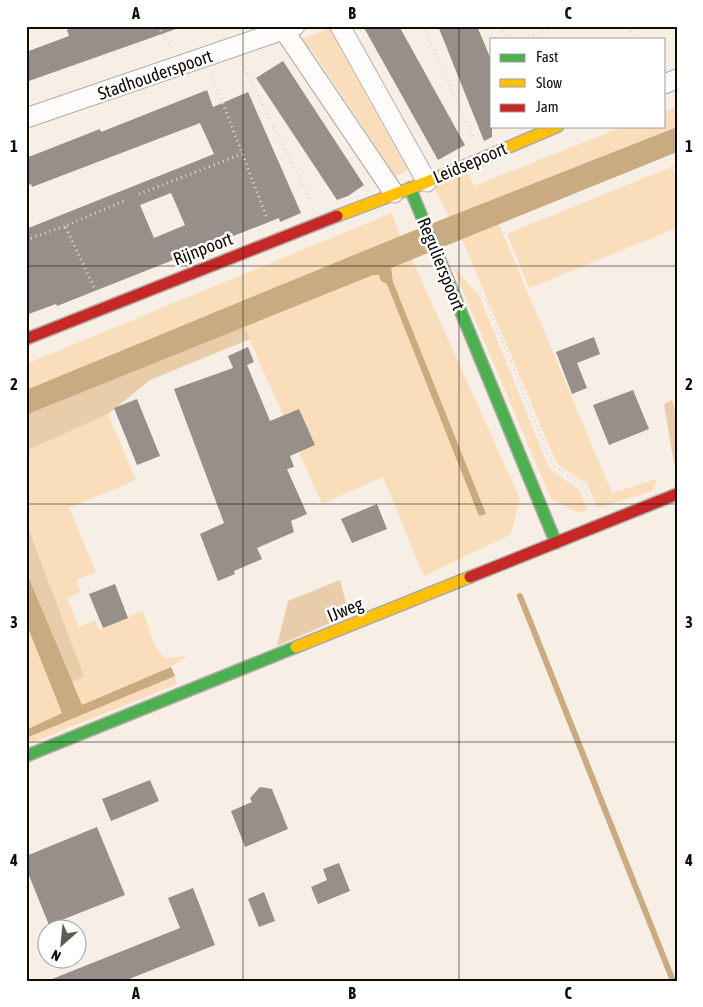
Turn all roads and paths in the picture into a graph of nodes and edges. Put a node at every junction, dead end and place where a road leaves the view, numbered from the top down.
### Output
1 (158, 26) edge
2 (340, 26) edge
3 (423, 26) edge
4 (501, 26) edge
5 (555, 26) edge
6 (628, 26) edge
7 (287, 28) edge
8 (506, 38) edge
9 (526, 38) edge
10 (633, 38) edge
11 (234, 48) junction
12 (205, 58) junction
13 (184, 65) junction
14 (26, 118) edge
15 (553, 128) edge
16 (242, 154) junction
17 (482, 158) junction
18 (411, 188) junction
19 (140, 194) dead end
20 (124, 201) dead end
21 (322, 221) junction
22 (65, 226) junction
23 (26, 240) edge
24 (275, 240) junction
25 (475, 286) dead end
26 (103, 308) junction
27 (435, 316) dead end
28 (26, 339) edge
29 (677, 494) edge
30 (599, 526) junction
31 (556, 543) junction
32 (512, 561) junction
33 (26, 756) edge

1 - 13 path
2 - 18 street, Regulierspoort
3 - 17 path
4 - 8 path
5 - 9 path
6 - 10 path
7 - 11 street, Stadhouderspoort
7 - 18 street, Regulierspoort
11 - 12 street, Stadhouderspoort
11 - 21 path
12 - 13 street, Stadhouderspoort
12 - 16 path
13 - 14 street, Stadhouderspoort
15 - 17 street, Leidsepoort
16 - 19 path
16 - 24 path
17 - 18 street, Leidsepoort
18 - 21 street, Rijnpoort
18 - 31 street, Regulierspoort
20 - 22 path
21 - 24 street, Rijnpoort
22 - 23 path
22 - 26 path
24 - 26 street, Rijnpoort
25 - 30 path
26 - 28 street, Rijnpoort
27 - 32 path
29 - 30 street, IJweg
30 - 31 street, IJweg
31 - 32 street, IJweg
32 - 33 street, IJweg

